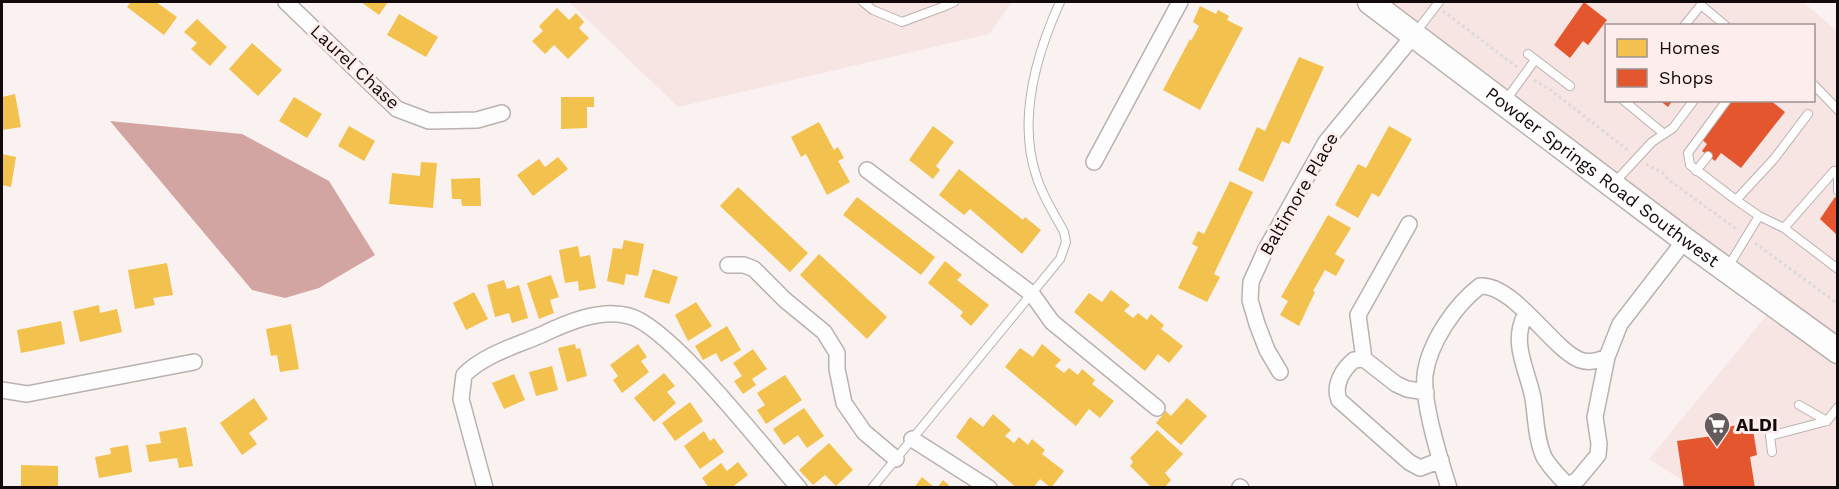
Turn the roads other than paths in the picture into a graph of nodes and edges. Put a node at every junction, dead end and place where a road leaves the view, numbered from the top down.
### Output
1 (286, 2) edge
2 (863, 2) edge
3 (954, 2) edge
4 (1060, 2) edge
5 (1180, 2) edge
6 (1370, 2) edge
7 (1439, 2) edge
8 (945, 4) edge
9 (1686, 24) edge
10 (1724, 24) edge
11 (1414, 35) junction
12 (1528, 54) dead end
13 (1535, 60) junction
14 (1570, 86) dead end
15 (1815, 86) edge
16 (1625, 102) edge
17 (1692, 102) edge
18 (1725, 102) edge
19 (1504, 104) junction
20 (1838, 110) edge
21 (502, 113) dead end
22 (1808, 114) dead end
23 (1663, 133) junction
24 (1708, 156) dead end
25 (1094, 162) dead end
26 (867, 170) dead end
27 (1696, 171) junction
28 (1838, 176) edge
29 (1612, 185) junction
30 (1838, 191) edge
31 (1736, 200) junction
32 (1759, 216) junction
33 (1409, 224) dead end
34 (1784, 228) junction
35 (1684, 240) junction
36 (728, 265) dead end
37 (1838, 268) edge
38 (1726, 270) junction
39 (1032, 294) junction
40 (1526, 313) junction
41 (1838, 351) edge
42 (1607, 357) junction
43 (1364, 359) junction
44 (194, 362) dead end
45 (1280, 372) dead end
46 (2, 390) edge
47 (1426, 392) junction
48 (1799, 405) dead end
49 (1838, 407) edge
50 (1157, 408) dead end
51 (1827, 421) junction
52 (912, 439) junction
53 (1772, 452) dead end
54 (896, 459) junction
55 (1441, 460) junction
56 (1567, 487) edge
57 (485, 488) edge
58 (799, 488) edge
59 (872, 488) edge
60 (989, 488) edge
61 (1449, 488) edge

1 - 21 street, Laurel Chase
2 - 8 lane
3 - 8 lane
4 - 39 lane
5 - 25 street
6 - 11 main road, Powder Springs Road Southwest
7 - 11 lane
9 - 10 lane
11 - 19 main road, Powder Springs Road Southwest
11 - 45 street, Baltimore Place
12 - 13 lane
13 - 14 lane
13 - 19 lane
15 - 20 lane
16 - 23 lane
17 - 23 lane
18 - 27 lane
19 - 29 main road, Powder Springs Road Southwest
22 - 31 lane
23 - 29 lane
24 - 27 lane
26 - 39 street
27 - 31 lane
28 - 30 lane
28 - 34 lane
29 - 35 main road, Powder Springs Road Southwest
31 - 32 lane
32 - 34 lane
32 - 38 lane
33 - 43 street
34 - 37 lane
35 - 38 main road, Powder Springs Road Southwest
35 - 42 street
36 - 54 street
38 - 41 main road, Powder Springs Road Southwest
39 - 50 street
39 - 52 lane
40 - 42 street
40 - 47 street
40 - 56 street
42 - 56 street
43 - 47 street
43 - 55 street
44 - 46 street
47 - 55 street
48 - 51 lane
49 - 51 lane
51 - 53 lane
52 - 54 lane
52 - 60 street
54 - 59 lane
55 - 61 street
57 - 58 street

